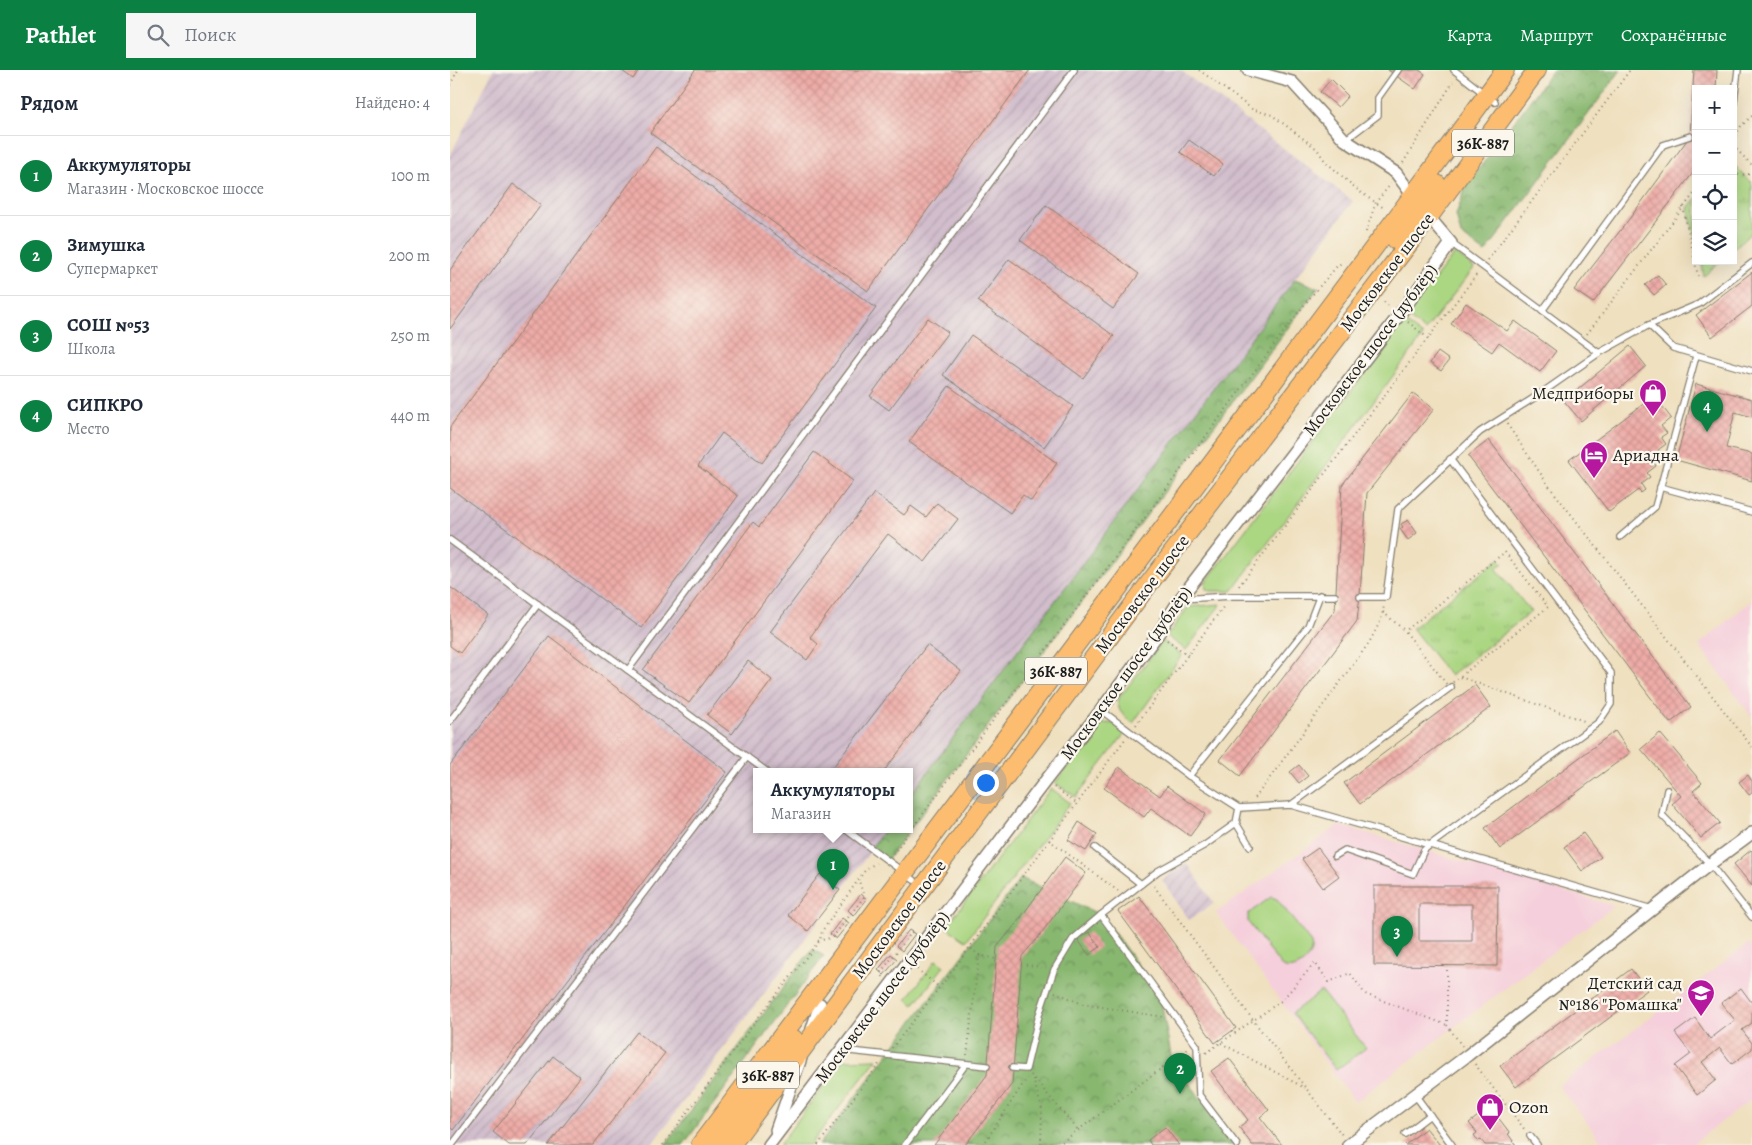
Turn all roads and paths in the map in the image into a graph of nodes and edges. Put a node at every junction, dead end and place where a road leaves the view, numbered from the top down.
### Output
1 (458, 70) edge
2 (1074, 70) edge
3 (1199, 70) edge
4 (1248, 70) edge
5 (1398, 70) edge
6 (1505, 70) edge
7 (1519, 70) edge
8 (1537, 70) edge
9 (1630, 70) edge
10 (1738, 70) edge
11 (1456, 72) edge
12 (450, 85) edge
13 (1736, 85) edge
14 (1491, 98) junction
15 (1752, 116) edge
16 (1737, 133) edge
17 (1690, 136) dead end
18 (1345, 140) junction
19 (1737, 150) edge
20 (1752, 165) edge
21 (1396, 173) junction
22 (1752, 174) edge
23 (1737, 175) edge
24 (1692, 196) edge
25 (1376, 202) junction
26 (1421, 207) junction
27 (1683, 207) junction
28 (1363, 239) dead end
29 (1451, 243) junction
30 (1348, 260) dead end
31 (1752, 264) edge
32 (1483, 266) junction
33 (1698, 276) dead end
34 (1542, 311) junction
35 (1405, 318) dead end
36 (1649, 325) junction
37 (1429, 339) junction
38 (1582, 341) junction
39 (1599, 353) junction
40 (1696, 356) junction
41 (1752, 371) edge
42 (1502, 418) junction
43 (1450, 459) junction
44 (1660, 487) junction
45 (1752, 512) edge
46 (1620, 537) dead end
47 (450, 540) edge
48 (1320, 595) junction
49 (1232, 596) junction
50 (1335, 596) dead end
51 (1360, 597) dead end
52 (1386, 597) junction
53 (1180, 599) junction
54 (538, 604) junction
55 (1383, 612) junction
56 (1405, 631) junction
57 (1158, 634) junction
58 (1188, 654) junction
59 (628, 670) junction
60 (1460, 677) junction
61 (1451, 687) dead end
62 (1102, 710) junction
63 (450, 721) edge
64 (1596, 725) junction
65 (1130, 732) junction
66 (1752, 747) edge
67 (747, 757) junction
68 (762, 768) edge
69 (1189, 776) junction
70 (1046, 780) junction
71 (1667, 790) dead end
72 (1076, 803) junction
73 (1292, 805) junction
74 (1239, 808) junction
75 (1248, 808) junction
76 (1236, 823) junction
77 (913, 825) edge
78 (850, 833) edge
79 (907, 833) edge
80 (1752, 833) edge
81 (1049, 840) junction
82 (1430, 845) junction
83 (1250, 846) dead end
84 (1095, 848) dead end
85 (1335, 856) dead end
86 (887, 860) junction
87 (1710, 864) junction
88 (909, 876) junction
89 (1148, 878) junction
90 (859, 880) junction
91 (1141, 884) junction
92 (1125, 896) junction
93 (1652, 909) junction
94 (1101, 915) junction
95 (1752, 917) edge
96 (912, 932) dead end
97 (818, 942) junction
98 (969, 947) junction
99 (979, 956) junction
100 (996, 959) dead end
101 (909, 962) junction
102 (1021, 964) dead end
103 (1447, 965) dead end
104 (1054, 970) junction
105 (881, 972) dead end
106 (940, 987) junction
107 (1048, 990) junction
108 (820, 1004) junction
109 (1178, 1019) junction
110 (1253, 1020) junction
111 (1447, 1025) junction
112 (1221, 1042) junction
113 (1195, 1043) junction
114 (806, 1045) junction
115 (841, 1050) junction
116 (886, 1054) junction
117 (1468, 1055) junction
118 (1198, 1059) junction
119 (966, 1064) junction
120 (987, 1066) dead end
121 (1012, 1068) dead end
122 (1026, 1070) junction
123 (1032, 1076) junction
124 (1306, 1088) junction
125 (1414, 1094) junction
126 (1430, 1115) junction
127 (1078, 1130) junction
128 (1405, 1134) dead end
129 (1530, 1136) joint
130 (770, 1143) edge
131 (452, 1145) edge
132 (663, 1145) edge
133 (700, 1145) edge
134 (715, 1145) edge
135 (731, 1145) edge
136 (818, 1145) edge
137 (906, 1145) edge
138 (1041, 1145) edge
139 (1058, 1145) edge
140 (1237, 1145) edge
141 (1348, 1145) edge
142 (1452, 1145) edge
143 (1536, 1145) edge

1 - 12 path
2 - 59 lane
3 - 25 path
4 - 18 street
5 - 18 lane
6 - 14 main road, Московское шоссе / 36К-887
7 - 14 main road, Московское шоссе / 36К-887
8 - 26 main road, Московское шоссе / 36К-887
9 - 32 path
10 - 13 lane
11 - 14 lane
11 - 21 path
14 - 26 main road, Московское шоссе / 36К-887
15 - 16 path
17 - 34 lane
18 - 21 street
19 - 20 path
21 - 25 path
21 - 26 street
22 - 23 path
24 - 27 path
25 - 28 path
26 - 29 street
26 - 88 main road, Московское шоссе / 36К-887
26 - 114 main road, Московское шоссе / 36К-887
27 - 33 path
27 - 38 path
29 - 32 lane
29 - 53 street, Московское шоссе (дублёр)
30 - 77 path
31 - 36 lane
32 - 34 lane
32 - 37 path
34 - 38 lane
35 - 37 path
36 - 39 lane
36 - 40 lane
37 - 49 path
38 - 39 lane
39 - 42 lane
40 - 41 lane
40 - 44 lane
42 - 43 lane
42 - 66 path
43 - 52 lane
43 - 64 lane
44 - 45 lane
44 - 46 lane
47 - 54 lane
48 - 49 lane
48 - 50 lane
48 - 69 lane
49 - 53 lane
49 - 58 path
51 - 52 lane
52 - 55 path
53 - 57 street, Московское шоссе (дублёр)
54 - 59 lane
54 - 63 lane
55 - 56 path
55 - 75 path
56 - 60 path
56 - 60 path
57 - 58 path
57 - 62 street, Московское шоссе (дублёр)
58 - 65 path
59 - 67 lane
60 - 64 path
61 - 73 lane
62 - 65 lane
62 - 70 street, Московское шоссе (дублёр)
64 - 82 lane
65 - 69 lane
65 - 72 path
67 - 68 lane
67 - 131 lane
69 - 74 lane
70 - 72 path
70 - 101 street, Московское шоссе (дублёр)
71 - 87 lane
72 - 81 path
73 - 75 lane
73 - 82 lane
74 - 75 lane
74 - 76 lane
76 - 83 lane
76 - 89 lane
78 - 86 lane
79 - 86 path
80 - 87 street
81 - 92 path
81 - 98 path
82 - 85 lane
82 - 93 lane
84 - 91 lane
86 - 88 lane
86 - 90 path
87 - 93 street
87 - 95 lane
88 - 108 main road, Московское шоссе / 36К-887
88 - 133 main road, Московское шоссе / 36К-887
89 - 91 lane
89 - 110 path
90 - 97 path
90 - 97 path
91 - 92 lane
92 - 94 lane
93 - 117 street
94 - 104 lane
94 - 109 lane
96 - 105 path
97 - 132 path
98 - 99 path
98 - 106 path
99 - 100 path
99 - 119 path
101 - 106 path
101 - 115 street, Московское шоссе (дублёр)
102 - 104 path
103 - 111 path
104 - 107 lane
106 - 116 path
107 - 109 path
107 - 122 lane
108 - 114 street, Московское шоссе (дублёр)
108 - 134 main road, Московское шоссе / 36К-887
109 - 113 lane
110 - 111 path
110 - 112 path
110 - 124 path
111 - 117 path
112 - 118 path
112 - 124 path
113 - 118 lane
113 - 127 path
114 - 130 street, Московское шоссе (дублёр)
114 - 135 main road, Московское шоссе / 36К-887
115 - 116 lane
115 - 130 street, Московское шоссе (дублёр)
116 - 119 lane
116 - 136 path
117 - 125 street
117 - 129 path
118 - 140 lane
119 - 120 lane
119 - 137 lane
121 - 122 lane
122 - 123 path
123 - 127 path
123 - 138 path
124 - 141 path
125 - 126 lane
125 - 141 street
126 - 128 lane
126 - 142 lane
127 - 139 path
129 - 143 lane

